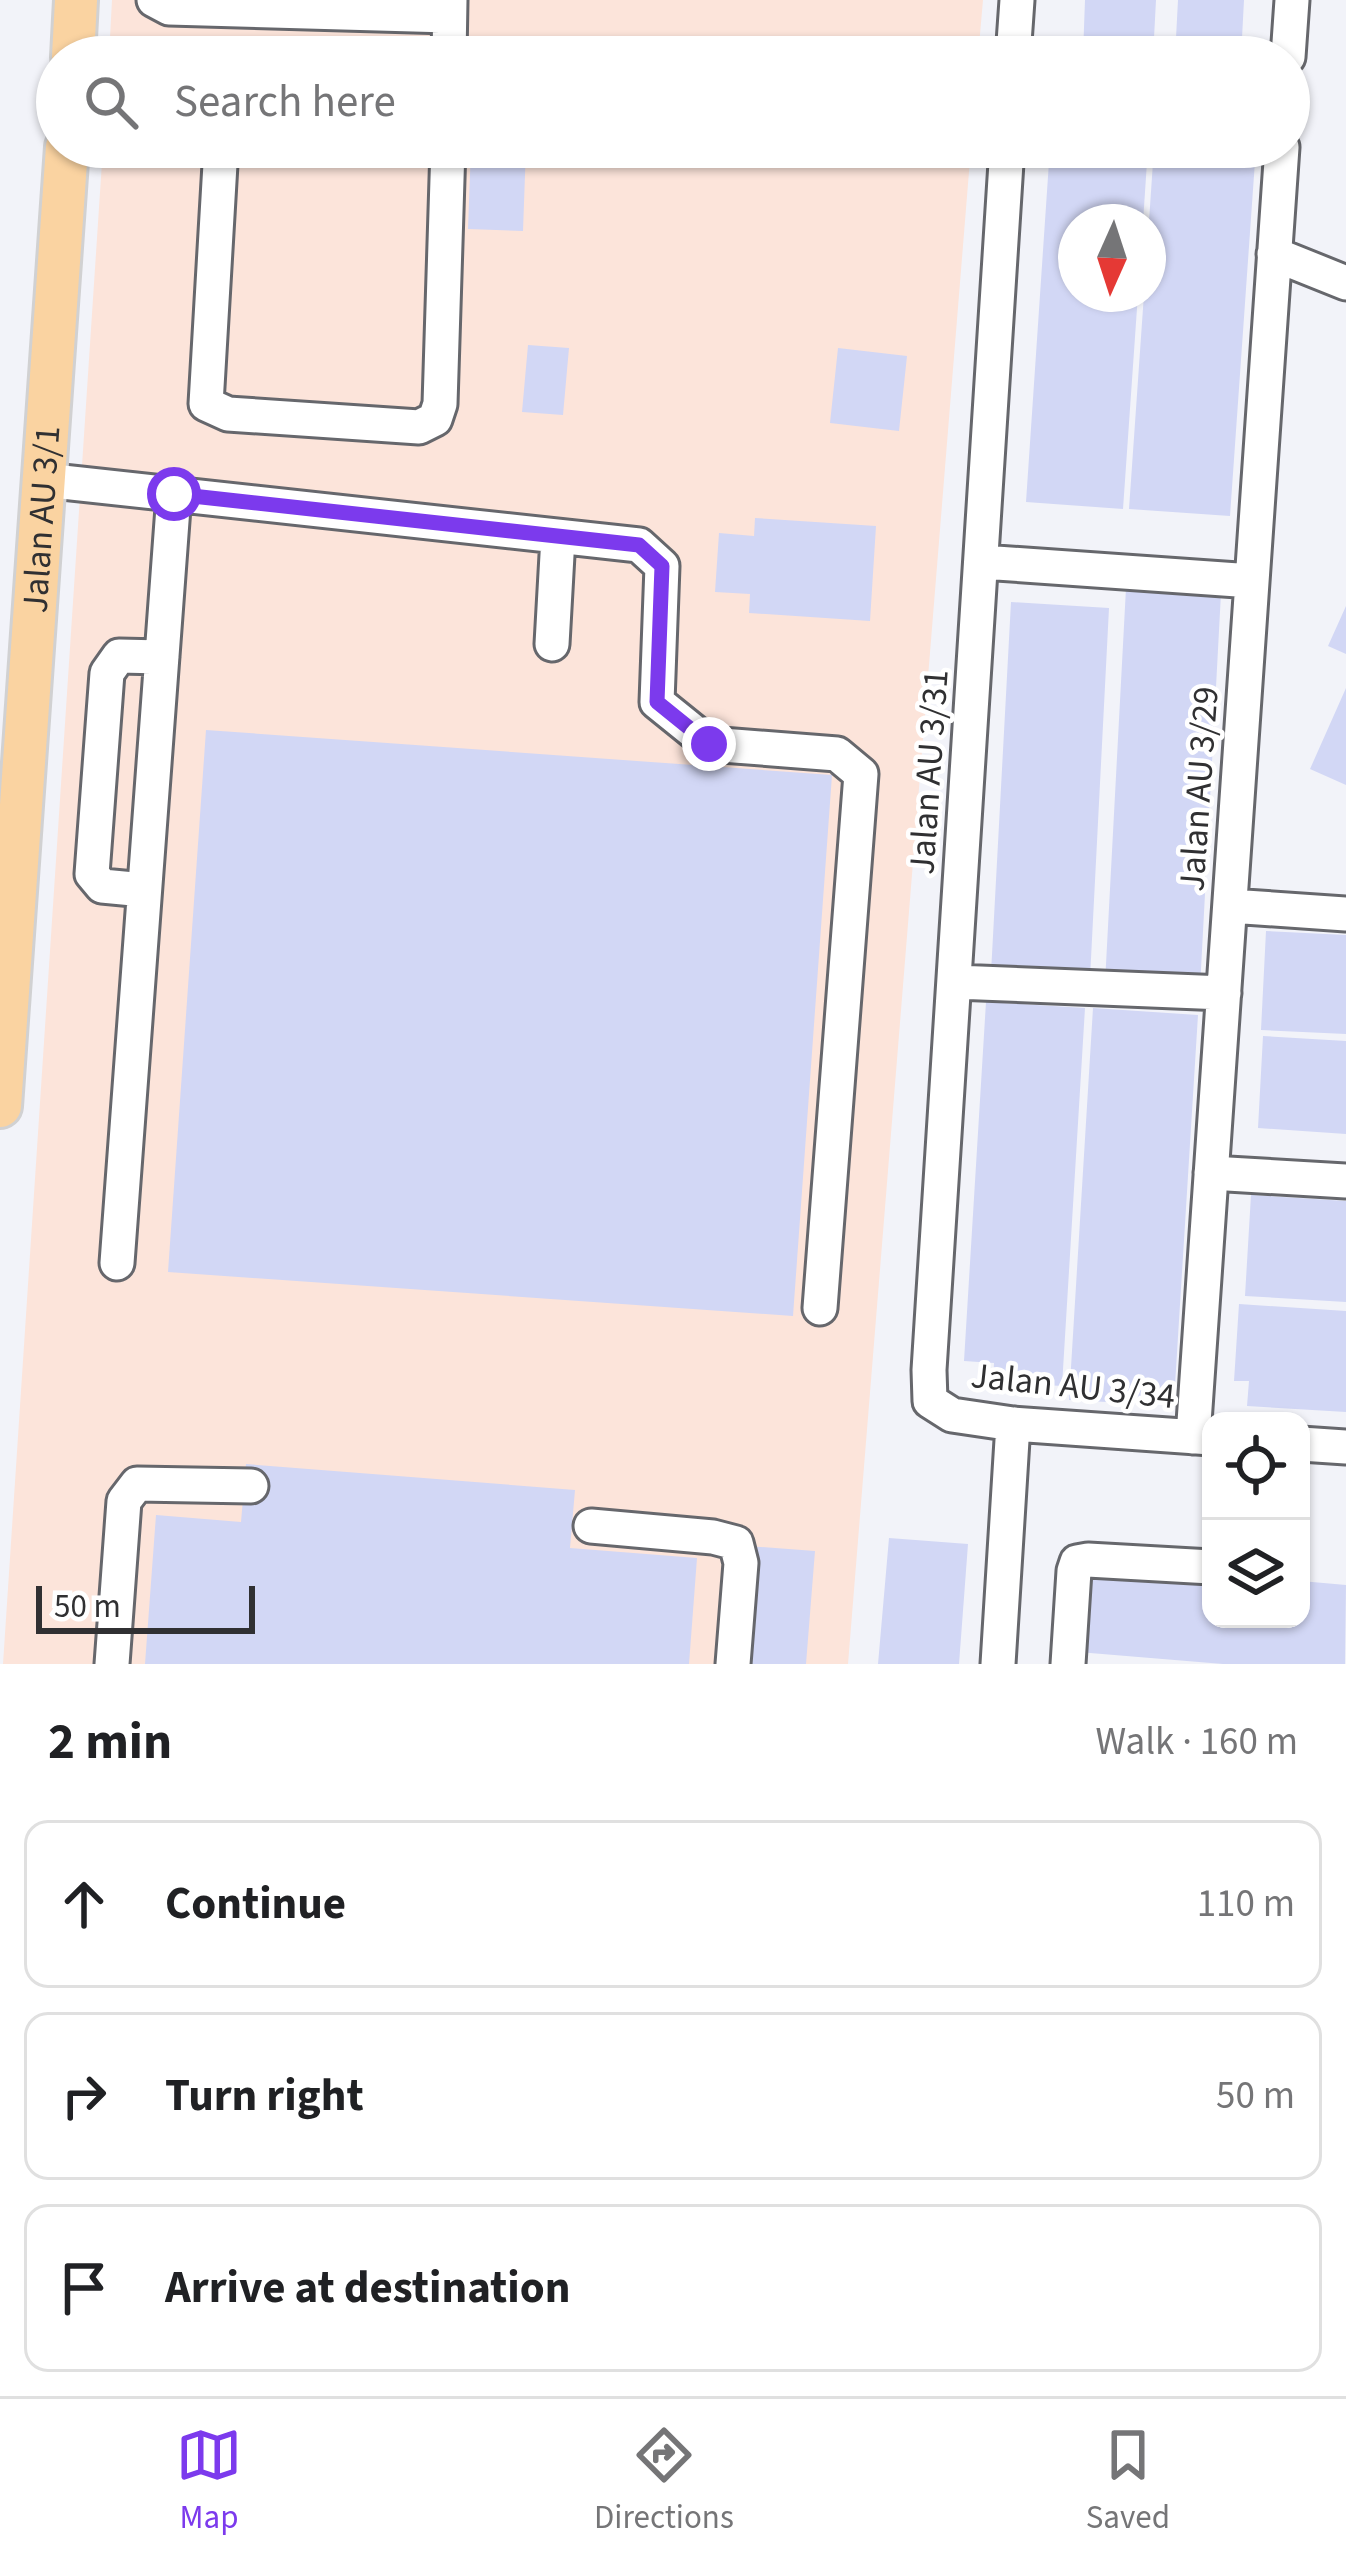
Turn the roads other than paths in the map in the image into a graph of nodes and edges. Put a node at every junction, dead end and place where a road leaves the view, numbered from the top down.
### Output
1 (76, 0) edge
2 (154, 0) edge
3 (1017, 0) edge
4 (1292, 0) edge
5 (450, 8) edge
6 (74, 36) edge
7 (1014, 36) edge
8 (1289, 36) edge
9 (66, 168) edge
10 (219, 168) edge
11 (447, 168) edge
12 (1006, 168) edge
13 (1280, 168) edge
14 (1274, 254) junction
15 (1346, 283) edge
16 (44, 480) junction
17 (174, 494) junction
18 (557, 536) junction
19 (982, 562) junction
20 (1252, 581) junction
21 (552, 644) dead end
22 (162, 657) junction
23 (144, 890) junction
24 (1230, 906) junction
25 (1346, 914) edge
26 (955, 982) junction
27 (1224, 993) junction
28 (0, 1106) edge
29 (1211, 1173) junction
30 (1346, 1181) edge
31 (117, 1263) dead end
32 (820, 1308) dead end
33 (930, 1401) joint
34 (1203, 1412) edge
35 (1013, 1424) junction
36 (1202, 1438) edge
37 (1310, 1445) edge
38 (1346, 1448) edge
39 (251, 1486) dead end
40 (591, 1526) dead end
41 (1202, 1566) edge
42 (112, 1664) edge
43 (734, 1664) edge
44 (998, 1664) edge
45 (1068, 1664) edge

1 - 6 main road
2 - 5 street
3 - 7 street
4 - 8 street
9 - 16 main road, Jalan AU 3/1
10 - 11 street
12 - 19 street, Jalan AU 3/31
13 - 14 street, Jalan AU 3/29
14 - 15 street
14 - 20 street, Jalan AU 3/29
16 - 17 street
16 - 28 main road, Jalan AU 3/1
17 - 18 street
17 - 22 street
18 - 21 street
18 - 32 street
19 - 20 street
19 - 26 street, Jalan AU 3/31
20 - 24 street, Jalan AU 3/29
22 - 23 street
22 - 23 street
23 - 31 street
24 - 25 street
24 - 27 street, Jalan AU 3/29
26 - 27 street
26 - 33 street, Jalan AU 3/31
27 - 29 street, Jalan AU 3/29
29 - 30 street
29 - 34 street, Jalan AU 3/29
33 - 35 street, Jalan AU 3/34
35 - 36 street, Jalan AU 3/34
35 - 44 street
37 - 38 street
39 - 42 street
40 - 43 street
41 - 45 street

